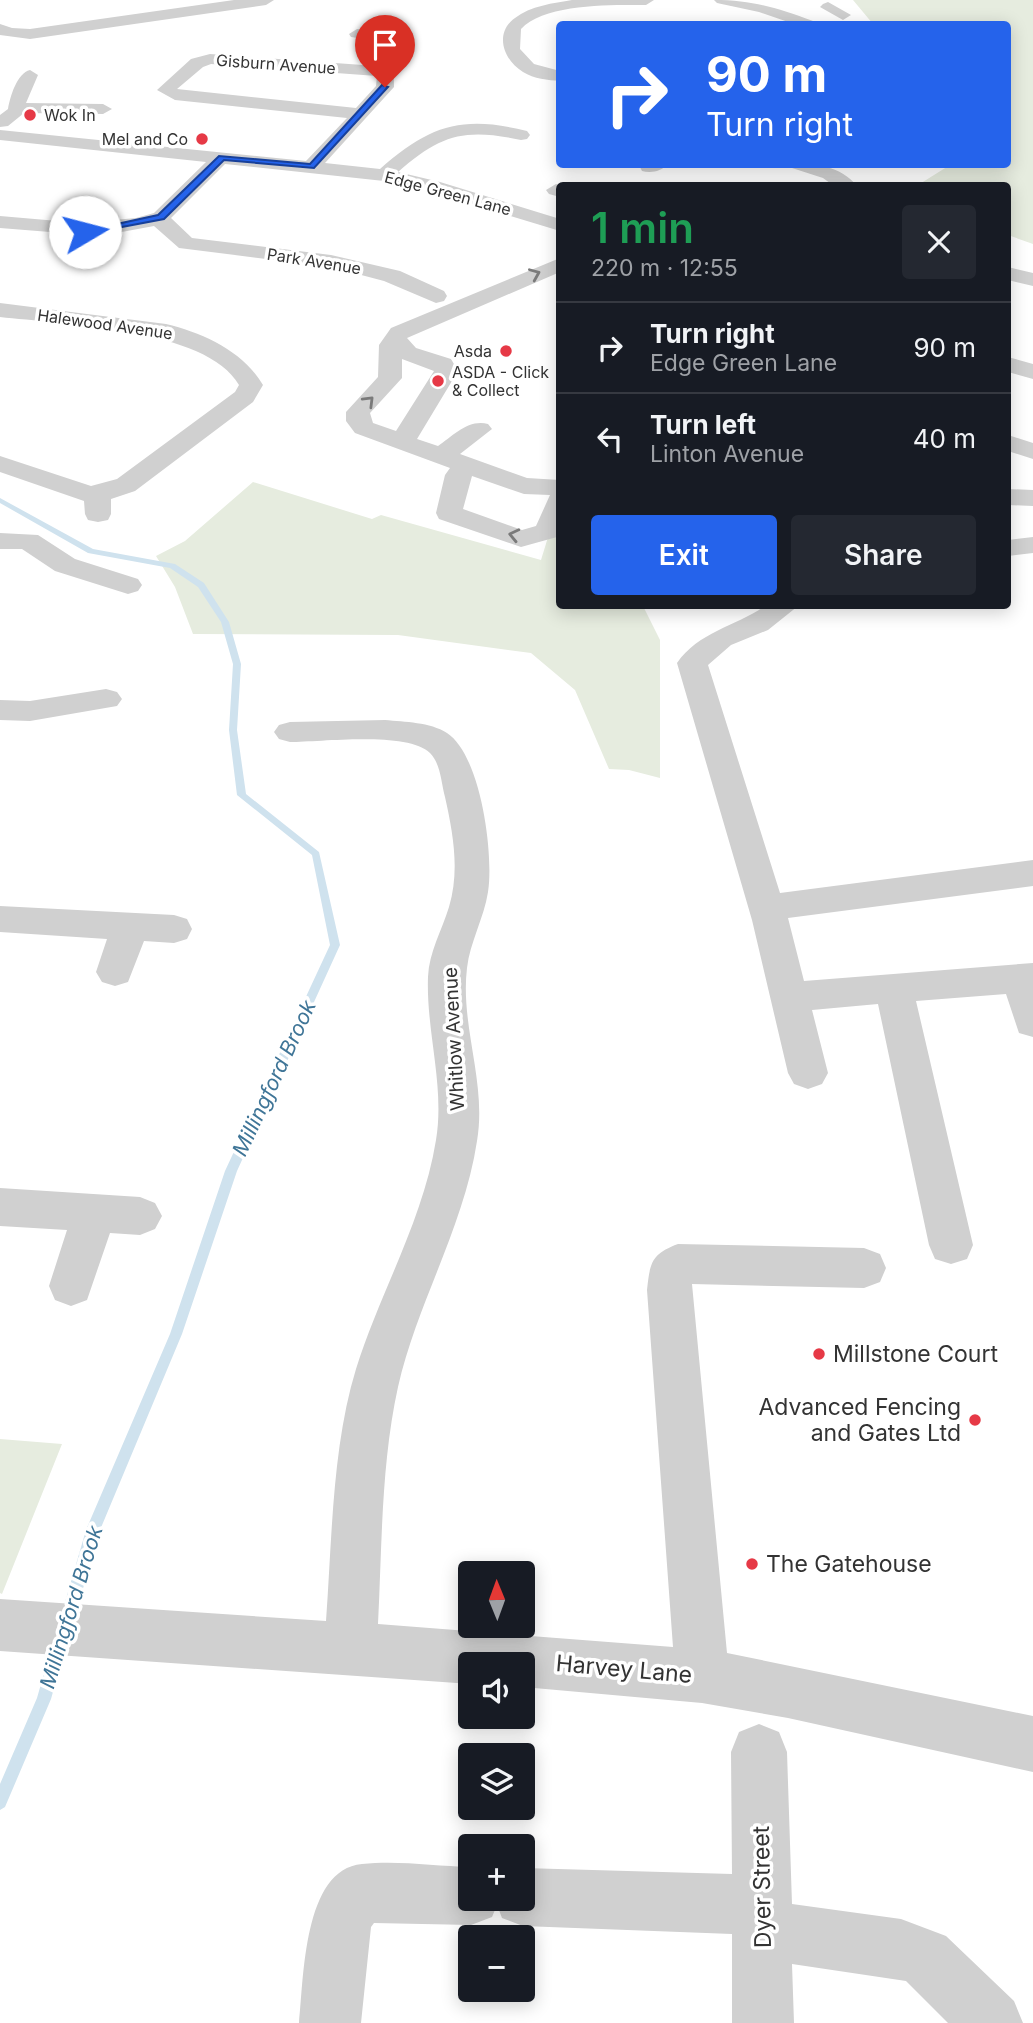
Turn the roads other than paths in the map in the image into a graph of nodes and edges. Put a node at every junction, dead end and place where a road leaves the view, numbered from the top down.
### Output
1 (266, 0) edge
2 (646, 0) edge
3 (722, 0) edge
4 (835, 11) dead end
5 (800, 21) edge
6 (806, 21) edge
7 (0, 29) edge
8 (357, 34) dead end
9 (385, 72) junction
10 (537, 72) junction
11 (556, 75) edge
12 (516, 79) dead end
13 (6, 82) dead end
14 (19, 107) junction
15 (103, 109) dead end
16 (360, 114) junction
17 (0, 123) edge
18 (0, 135) edge
19 (519, 137) dead end
20 (222, 157) junction
21 (312, 166) junction
22 (811, 168) edge
23 (384, 175) junction
24 (842, 182) edge
25 (161, 217) junction
26 (0, 222) edge
27 (556, 224) edge
28 (556, 266) edge
29 (1011, 273) edge
30 (1033, 280) edge
31 (436, 296) dead end
32 (0, 311) edge
33 (395, 338) junction
34 (1011, 365) edge
35 (1033, 372) edge
36 (198, 407) dead end
37 (222, 413) junction
38 (479, 429) dead end
39 (402, 442) junction
40 (1011, 444) edge
41 (1033, 452) edge
42 (441, 456) junction
43 (0, 464) edge
44 (469, 466) junction
45 (556, 488) edge
46 (1011, 497) edge
47 (1033, 498) edge
48 (556, 510) edge
49 (7, 541) edge
50 (1033, 545) edge
51 (1011, 548) edge
52 (65, 565) junction
53 (38, 578) dead end
54 (128, 585) dead end
55 (779, 609) edge
56 (106, 698) dead end
57 (0, 710) edge
58 (290, 733) dead end
59 (1033, 873) edge
60 (766, 908) junction
61 (0, 919) edge
62 (130, 926) junction
63 (174, 929) dead end
64 (115, 972) dead end
65 (1027, 978) edge
66 (894, 989) junction
67 (789, 997) junction
68 (1033, 1022) edge
69 (808, 1073) dead end
70 (0, 1207) edge
71 (94, 1213) junction
72 (140, 1216) dead end
73 (951, 1245) dead end
74 (864, 1268) dead end
75 (71, 1286) dead end
76 (14, 1626) edge
77 (350, 1648) junction
78 (702, 1676) junction
79 (1033, 1744) edge
80 (759, 1752) dead end
81 (458, 1896) edge
82 (535, 1898) edge
83 (763, 1917) junction
84 (330, 2023) edge
85 (762, 2023) edge
86 (992, 2023) edge

1 - 7 street
2 - 10 street
3 - 5 street
4 - 6 street
8 - 9 street
9 - 16 street
9 - 16 street, Gisburn Avenue
10 - 11 street
10 - 12 street
13 - 14 street
14 - 15 street
14 - 17 street
16 - 21 street
18 - 20 street, Edge Green Lane
19 - 23 street
20 - 21 street, Edge Green Lane
20 - 25 street
21 - 23 street, Edge Green Lane
22 - 24 street
23 - 27 street, Edge Green Lane
25 - 26 street
25 - 31 street, Park Avenue
33 -> 28 street
29 - 30 street
32 - 37 street, Halewood Avenue
39 -> 33 street
33 - 39 street
34 - 35 street
36 - 37 street
37 - 43 street, Halewood Avenue
38 - 42 street
39 - 42 street
40 - 41 street
42 - 44 street
44 - 45 street
48 -> 44 street
46 - 47 street
49 - 52 street
50 - 51 street
52 - 53 street
52 - 54 street
55 - 60 street
56 - 57 street
58 - 77 street, Whitlow Avenue
59 - 60 street
60 - 67 street
61 - 62 street
62 - 63 street
62 - 64 street
65 - 66 street
65 - 68 street
66 - 67 street
66 - 73 street
67 - 69 street
70 - 71 street
71 - 72 street
71 - 75 street
74 - 78 street
76 - 77 street, Harvey Lane
77 - 78 street, Harvey Lane
78 - 79 street, Harvey Lane
80 - 83 street, Dyer Street
81 - 84 street
82 - 83 street
83 - 85 street, Dyer Street
83 - 86 street

